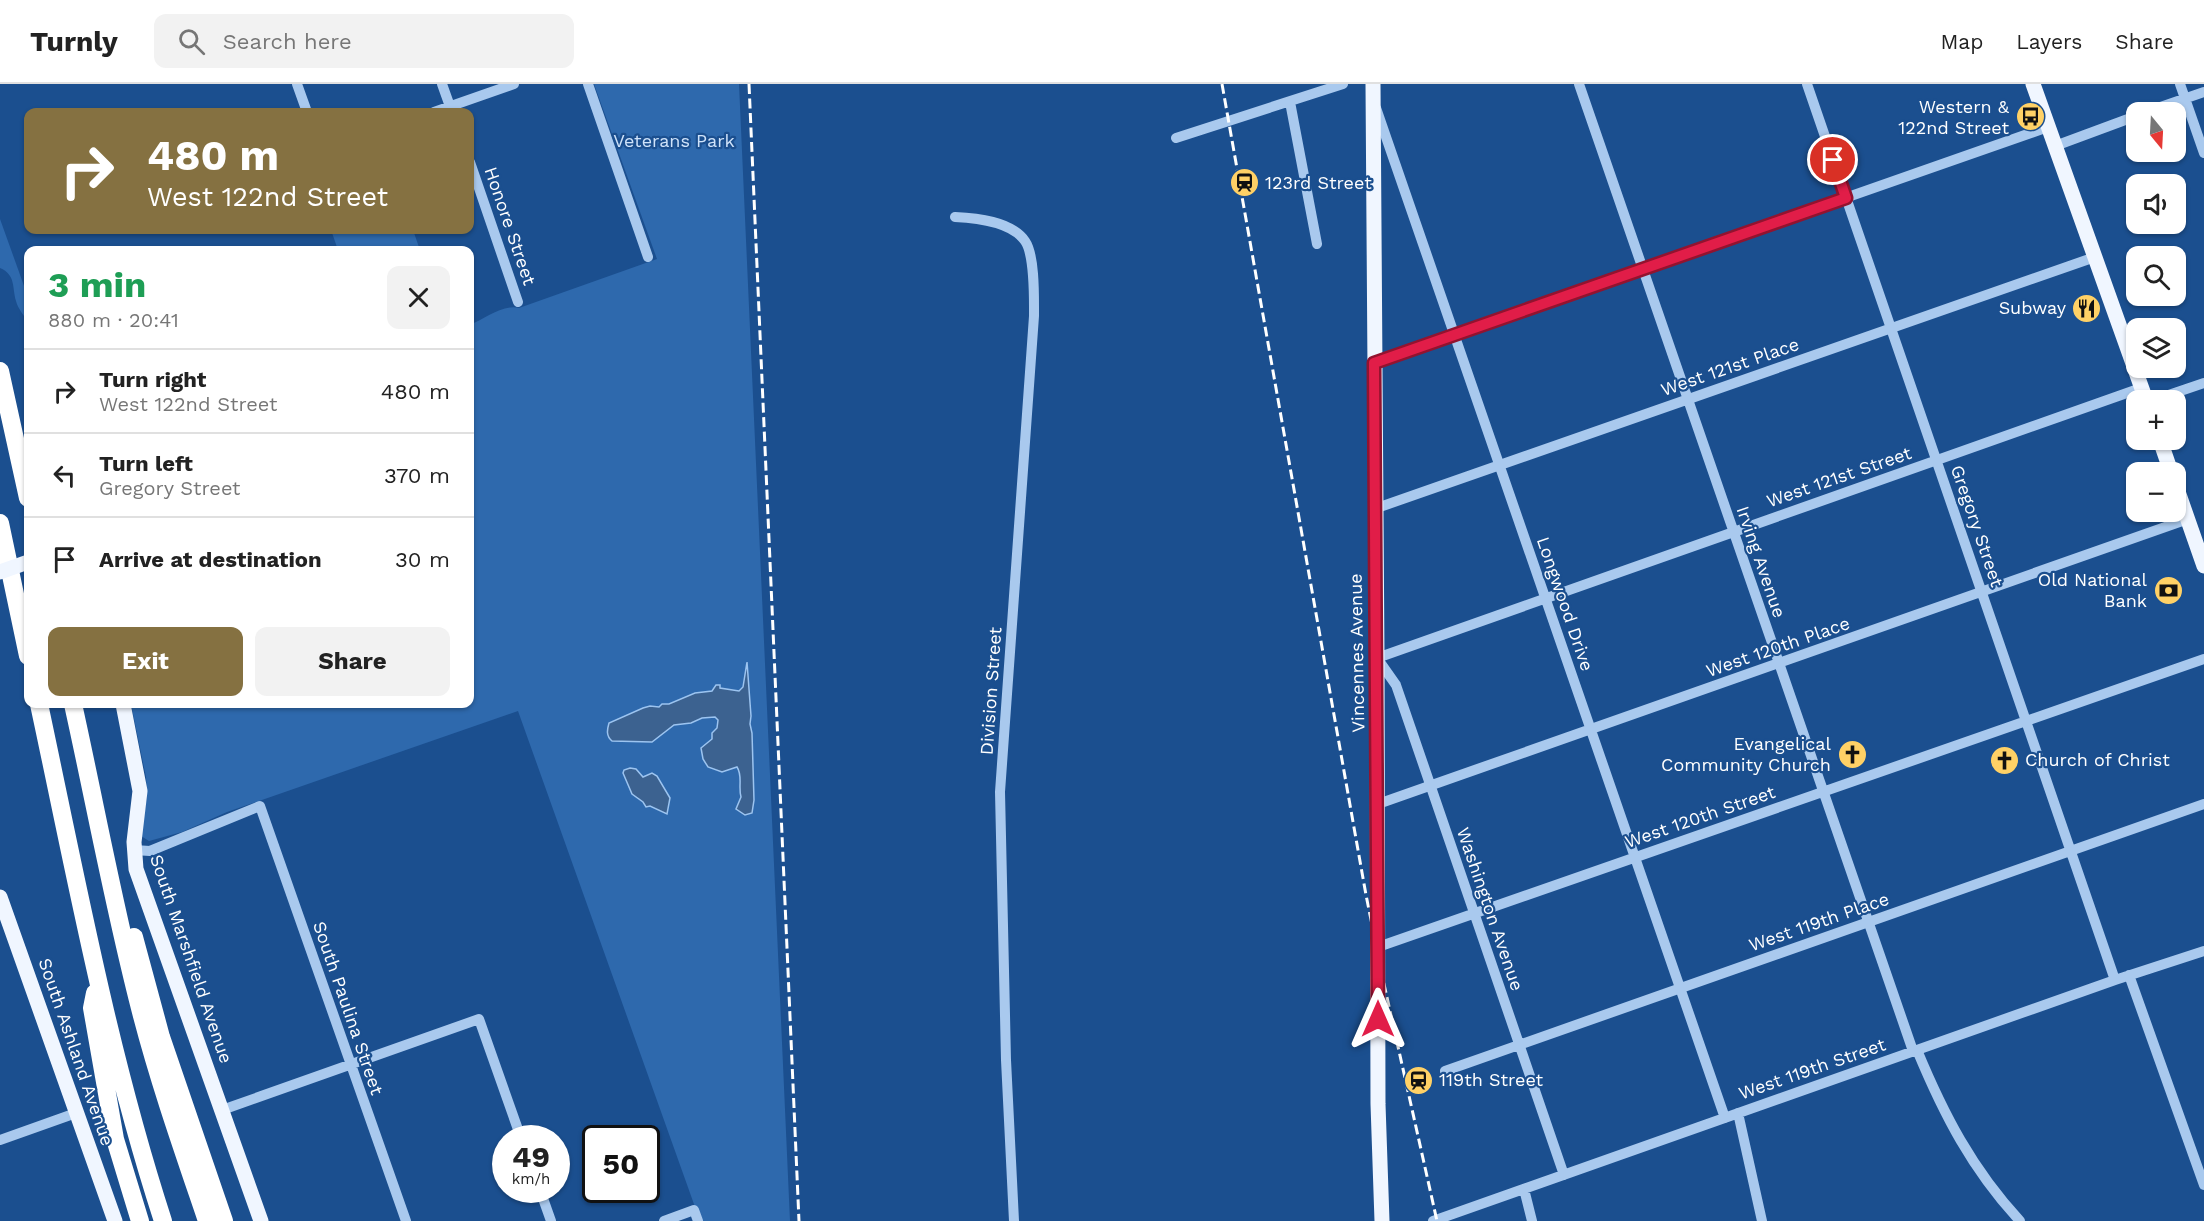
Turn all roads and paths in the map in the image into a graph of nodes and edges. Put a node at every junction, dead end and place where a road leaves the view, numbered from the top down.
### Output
1 (297, 84) edge
2 (442, 84) edge
3 (514, 84) edge
4 (588, 84) edge
5 (1343, 84) edge
6 (1373, 84) edge
7 (1578, 84) edge
8 (1807, 84) edge
9 (2033, 84) edge
10 (2180, 84) edge
11 (2204, 92) edge
12 (2185, 99) junction
13 (1290, 102) junction
14 (1374, 102) junction
15 (2176, 102) edge
16 (306, 108) edge
17 (450, 108) edge
18 (456, 108) edge
19 (2126, 120) edge
20 (2048, 128) junction
21 (1176, 138) dead end
22 (2055, 146) junction
23 (2204, 153) edge
24 (474, 174) edge
25 (1846, 198) junction
26 (955, 217) dead end
27 (1317, 244) dead end
28 (648, 257) dead end
29 (2095, 257) junction
30 (1642, 269) junction
31 (518, 302) dead end
32 (1891, 327) junction
33 (1454, 335) junction
34 (1374, 363) junction
35 (0, 371) edge
36 (2204, 383) edge
37 (2143, 390) edge
38 (2183, 390) edge
39 (1688, 399) junction
40 (2126, 400) edge
41 (1936, 460) junction
42 (1500, 465) junction
43 (24, 480) edge
44 (1377, 508) junction
45 (2186, 513) edge
46 (2188, 519) junction
47 (0, 523) edge
48 (1733, 532) junction
49 (24, 563) edge
50 (2204, 566) edge
51 (0, 572) edge
52 (1982, 592) junction
53 (1545, 598) junction
54 (24, 637) edge
55 (1377, 657) junction
56 (2204, 659) edge
57 (1779, 664) junction
58 (40, 708) edge
59 (74, 708) edge
60 (124, 708) edge
61 (2026, 721) junction
62 (1591, 729) junction
63 (87, 765) junction
64 (1431, 786) junction
65 (1823, 792) junction
66 (1378, 804) junction
67 (2204, 804) edge
68 (134, 850) junction
69 (2071, 851) junction
70 (1635, 857) junction
71 (0, 897) edge
72 (1474, 914) junction
73 (1868, 922) junction
74 (1378, 947) junction
75 (2204, 951) edge
76 (2129, 975) junction
77 (98, 976) junction
78 (2115, 980) junction
79 (1680, 989) junction
80 (1520, 1045) junction
81 (1915, 1051) junction
82 (350, 1064) junction
83 (1445, 1071) dead end
84 (222, 1110) junction
85 (76, 1113) junction
86 (1738, 1113) junction
87 (1725, 1118) junction
88 (516, 1125) edge
89 (0, 1140) edge
90 (1564, 1174) junction
91 (2204, 1185) edge
92 (1524, 1189) junction
93 (545, 1203) edge
94 (115, 1221) edge
95 (140, 1221) edge
96 (163, 1221) edge
97 (207, 1221) edge
98 (224, 1221) edge
99 (261, 1221) edge
100 (406, 1221) edge
101 (551, 1221) edge
102 (664, 1221) edge
103 (698, 1221) edge
104 (1014, 1221) edge
105 (1382, 1221) edge
106 (1432, 1221) edge
107 (1532, 1221) edge
108 (1762, 1221) edge
109 (2020, 1221) edge

1 - 16 street
2 - 17 street
3 - 18 street
4 - 28 street
5 - 13 street
6 - 14 main road, Vincennes Avenue
7 - 30 street, Irving Avenue
8 - 25 street, Gregory Street
9 - 20 main road
10 - 12 street
11 - 12 street
12 - 15 street
12 - 23 street
13 - 21 street
13 - 27 street
14 - 33 street, Longwood Drive
14 - 34 main road, Vincennes Avenue
19 - 22 street
20 - 22 main road
20 - 25 street
22 - 29 main road
24 - 31 street, Honore Street
25 - 30 street
25 - 32 street, Gregory Street
26 - 104 street, Division Street
29 - 32 street, West 121st Place
29 - 37 main road
30 - 33 street
30 - 39 street, Irving Avenue
32 - 39 street, West 121st Place
32 - 41 street, Gregory Street
33 - 34 street
33 - 42 street, Longwood Drive
34 - 44 main road, Vincennes Avenue
35 - 43 highway
36 - 38 street
39 - 42 street, West 121st Place
39 - 48 street, Irving Avenue
40 - 41 street, West 121st Street
41 - 48 street, West 121st Street
41 - 52 street, Gregory Street
42 - 44 street, West 121st Place
42 - 53 street, Longwood Drive
44 - 55 main road, Vincennes Avenue
45 - 46 main road
46 - 50 main road
46 - 52 street, West 120th Place
47 - 54 highway
48 - 53 street, West 121st Street
48 - 57 street, Irving Avenue
49 - 51 main road, bridge
52 - 57 street, West 120th Place
52 - 61 street, Gregory Street
53 - 55 street, West 121st Street
53 - 62 street, Longwood Drive
55 - 64 street, Washington Avenue
55 - 66 main road, Vincennes Avenue
56 - 61 street, West 120th Street
57 - 62 street, West 120th Place
57 - 65 street, Irving Avenue
58 - 77 highway
59 - 63 highway
60 - 68 main road, South Marshfield Avenue
61 - 65 street, West 120th Street
61 - 69 street, Gregory Street
62 - 64 street, West 120th Place
62 - 70 street, Longwood Drive
63 - 97 highway
63 - 98 highway
64 - 66 street, West 120th Place
64 - 72 street, Washington Avenue
65 - 70 street, West 120th Street
65 - 73 street, Irving Avenue
66 - 74 main road, Vincennes Avenue
67 - 69 street, West 119th Place
68 - 82 street, South Paulina Street
68 - 84 main road, South Marshfield Avenue
69 - 73 street, West 119th Place
69 - 78 street, Gregory Street
70 - 72 street, West 120th Street
70 - 79 street, Longwood Drive
71 - 85 main road, South Ashland Avenue
72 - 74 street, West 120th Street
72 - 80 street, Washington Avenue
73 - 79 street, West 119th Place
73 - 81 street, Irving Avenue
74 - 105 main road, Vincennes Avenue
75 - 76 street, West 119th Street
76 - 78 street, West 119th Street
76 - 91 street
77 - 95 highway
77 - 96 highway
78 - 81 street, West 119th Street
79 - 80 street, West 119th Place
79 - 87 street, Longwood Drive
80 - 83 street, West 119th Place
80 - 90 street, Washington Avenue
81 - 86 street, West 119th Street
81 - 109 street, Irving Avenue
82 - 84 street
82 - 88 street
82 - 100 street, South Paulina Street
84 - 99 main road, South Marshfield Avenue
85 - 89 street
85 - 94 main road, South Ashland Avenue
86 - 87 street, West 119th Street
86 - 108 street
87 - 90 street, West 119th Street
90 - 92 street, West 119th Street
92 - 106 street, West 119th Street
92 - 107 street
93 - 101 street
102 - 103 street

